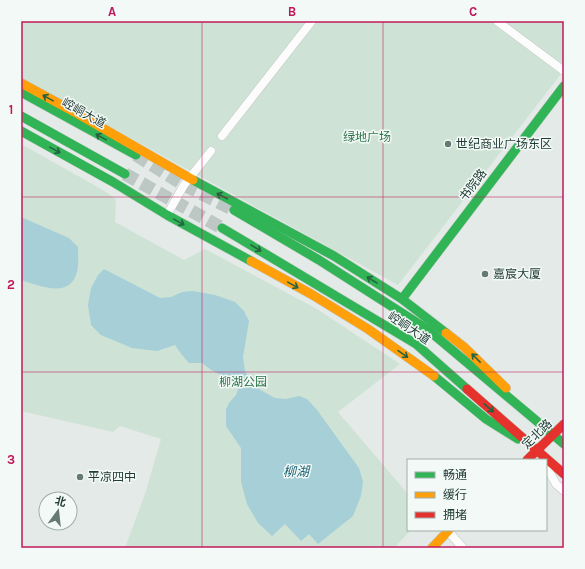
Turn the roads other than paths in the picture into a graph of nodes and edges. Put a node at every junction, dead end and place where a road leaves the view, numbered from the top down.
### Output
1 (312, 21) edge
2 (497, 21) edge
3 (564, 71) edge
4 (21, 83) edge
5 (564, 86) edge
6 (21, 92) edge
7 (21, 116) edge
8 (21, 131) edge
9 (222, 136) dead end
10 (211, 151) dead end
11 (136, 156) tunnel mouth
12 (125, 174) tunnel mouth
13 (189, 178) junction
14 (234, 210) tunnel mouth
15 (167, 215) junction
16 (222, 228) tunnel mouth
17 (402, 299) junction
18 (564, 424) edge
19 (553, 436) junction
20 (564, 441) edge
21 (564, 444) edge
22 (537, 450) junction
23 (527, 459) edge
24 (542, 459) edge
25 (547, 468) edge
26 (564, 474) edge
27 (564, 491) edge
28 (449, 531) edge
29 (432, 548) edge
30 (463, 548) edge

1 - 9 street
2 - 3 street
13 -> 4 street
5 - 17 street, 书院路
11 -> 6 street, 崆峒大道
7 - 12 street
8 -> 15 street
10 - 13 street
13 - 15 street
17 -> 13 street
14 - 19 street, 崆峒大道
15 -> 22 street
16 -> 22 street, 崆峒大道
19 -> 17 street
18 - 19 street, 定北路
19 - 20 street
19 - 21 street, 崆峒大道
19 - 22 street, 定北路
22 - 23 street, 定北路
22 - 24 street
22 - 26 street, 崆峒大道
25 - 27 street
28 - 29 street
28 - 30 street

